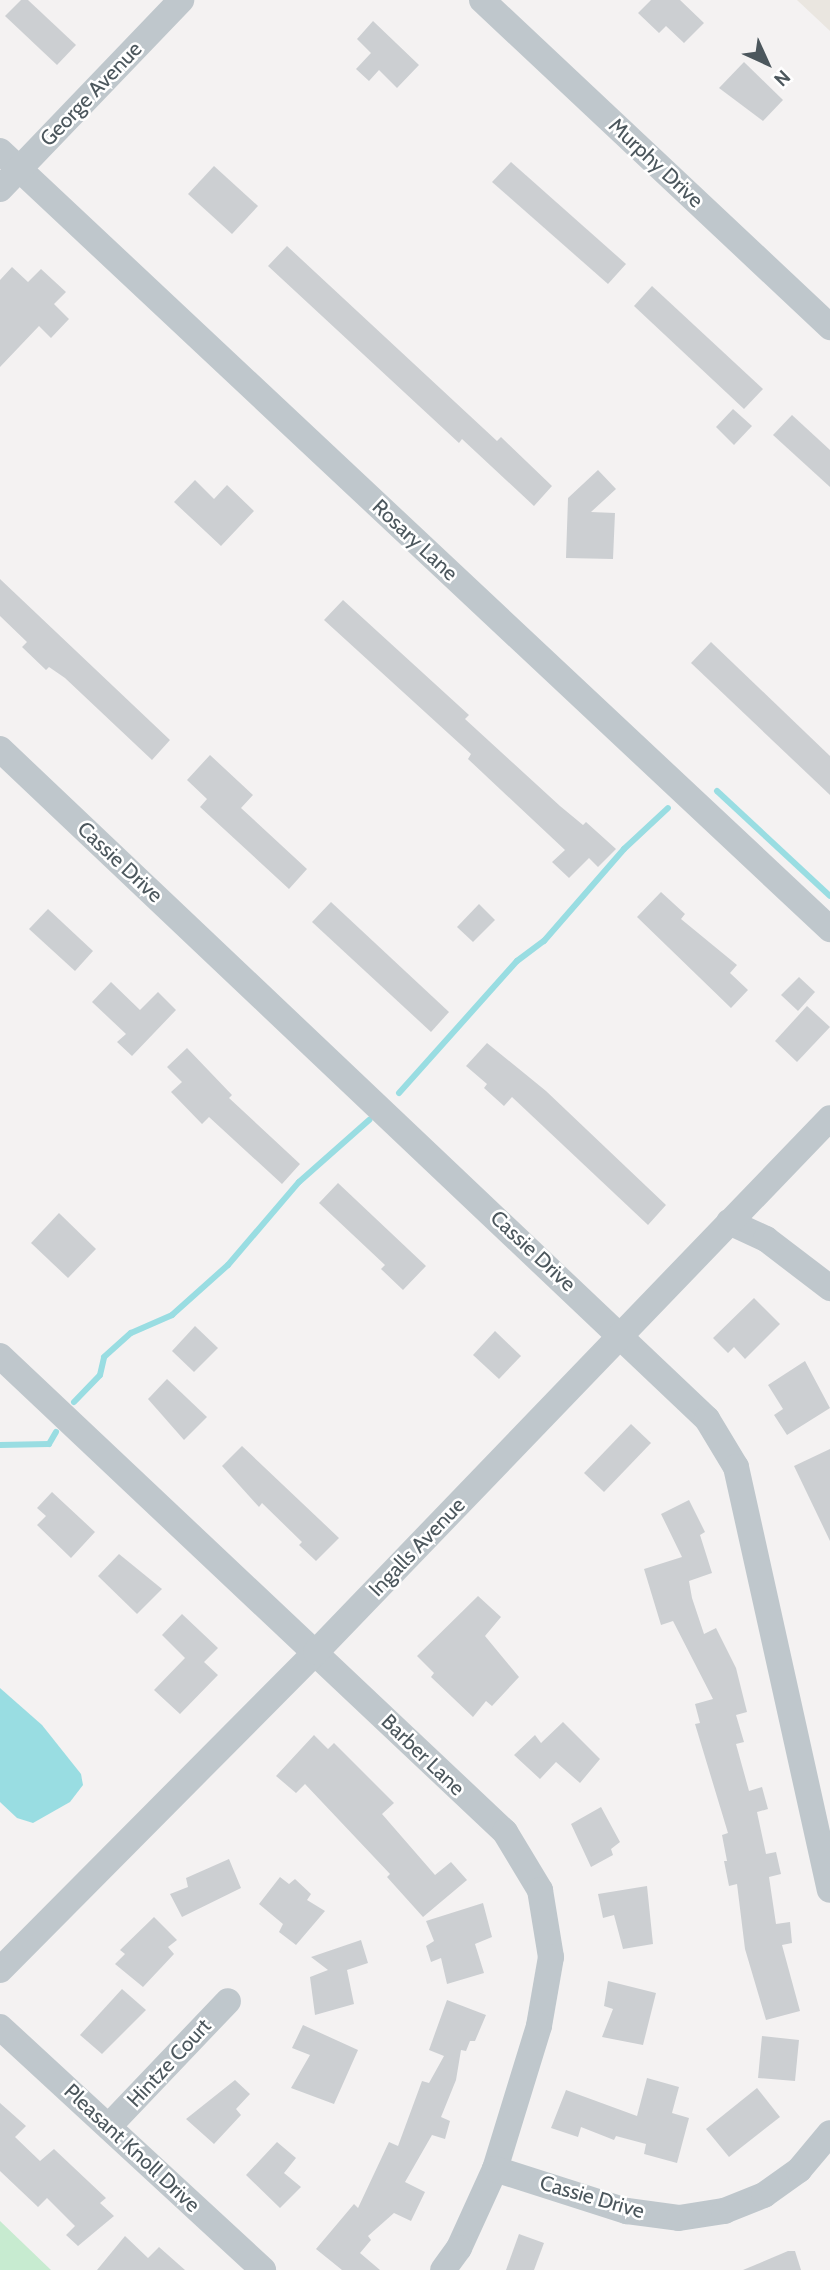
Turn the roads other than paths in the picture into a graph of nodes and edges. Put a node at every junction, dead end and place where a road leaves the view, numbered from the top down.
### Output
1 (181, 0) edge
2 (482, 0) edge
3 (0, 150) edge
4 (19, 169) junction
5 (0, 189) edge
6 (830, 327) edge
7 (0, 749) edge
8 (830, 929) edge
9 (830, 1118) edge
10 (729, 1222) junction
11 (830, 1288) edge
12 (623, 1335) junction
13 (0, 1356) edge
14 (316, 1652) junction
15 (830, 1891) edge
16 (0, 1970) edge
17 (228, 2001) dead end
18 (0, 2027) edge
19 (110, 2125) junction
20 (830, 2133) edge
21 (495, 2169) junction
22 (263, 2270) edge
23 (443, 2270) edge

1 - 4 street, George Avenue
2 - 6 street, Murphy Drive
3 - 4 street, Rosary Lane
4 - 5 street, George Avenue
4 - 8 street, Rosary Lane
7 - 12 street, Cassie Drive
9 - 10 street, Ingalls Avenue
10 - 11 street
10 - 12 street, Ingalls Avenue
12 - 14 street, Ingalls Avenue
12 - 15 street, Cassie Drive
13 - 14 street, Barber Lane
14 - 16 street, Ingalls Avenue
14 - 21 street, Barber Lane
17 - 19 street, Hintze Court
18 - 19 street, Pleasant Knoll Drive
19 - 22 street, Pleasant Knoll Drive
20 - 21 street, Cassie Drive
21 - 23 street, Barber Lane

